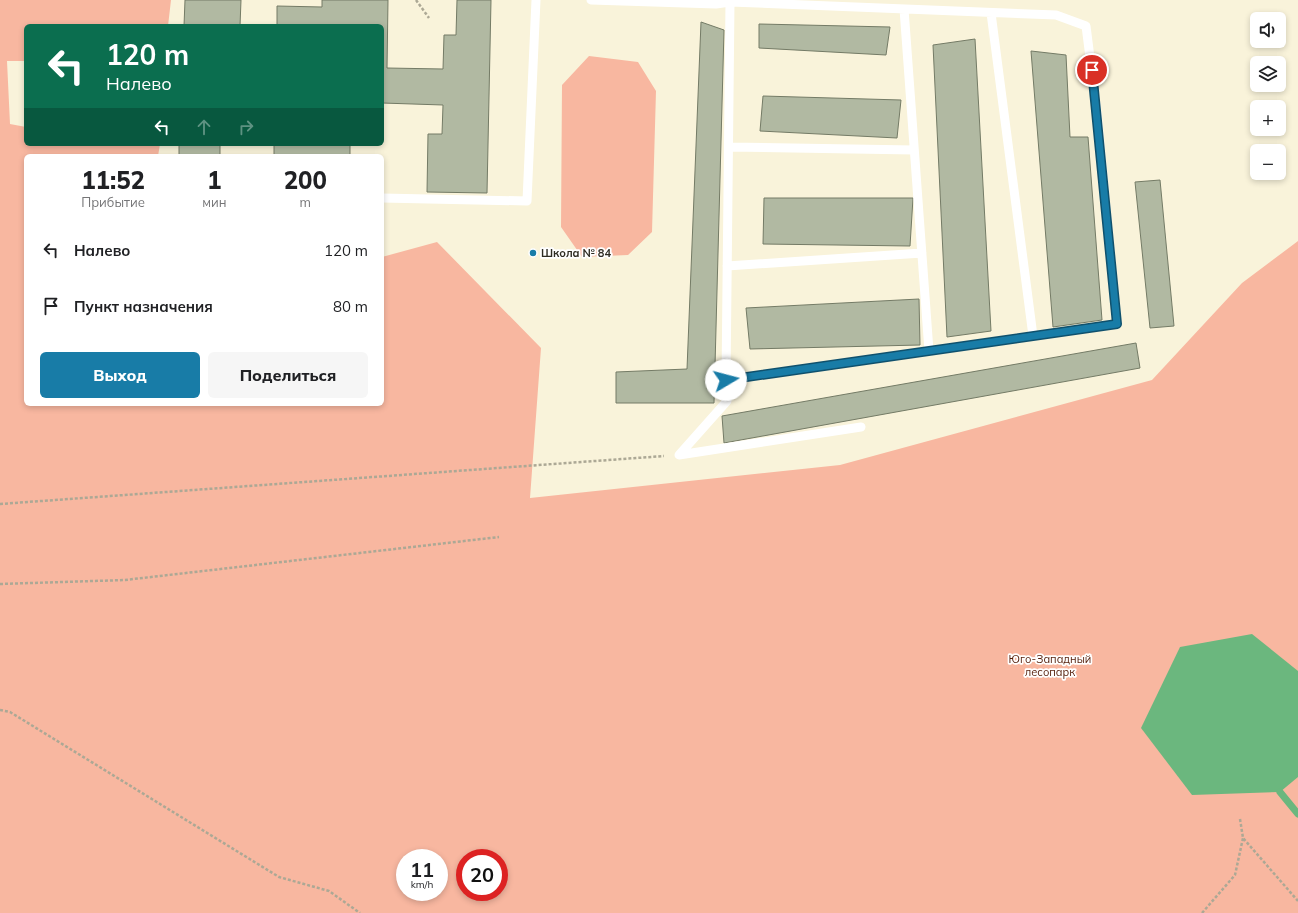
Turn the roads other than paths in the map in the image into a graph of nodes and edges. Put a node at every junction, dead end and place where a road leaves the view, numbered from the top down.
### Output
1 (536, 0) edge
2 (591, 0) edge
3 (730, 2) junction
4 (904, 9) junction
5 (991, 13) junction
6 (729, 147) junction
7 (914, 150) junction
8 (384, 198) edge
9 (922, 253) junction
10 (727, 266) junction
11 (1034, 336) junction
12 (929, 351) junction
13 (726, 380) junction
14 (861, 427) dead end

1 - 8 lane
2 - 3 lane
3 - 4 lane
3 - 6 lane
4 - 5 lane
4 - 7 lane
5 - 11 lane
5 - 11 lane
6 - 7 lane
6 - 10 lane
7 - 9 lane
9 - 10 lane
9 - 12 lane
10 - 13 lane
11 - 12 lane
12 - 13 lane
13 - 14 lane

